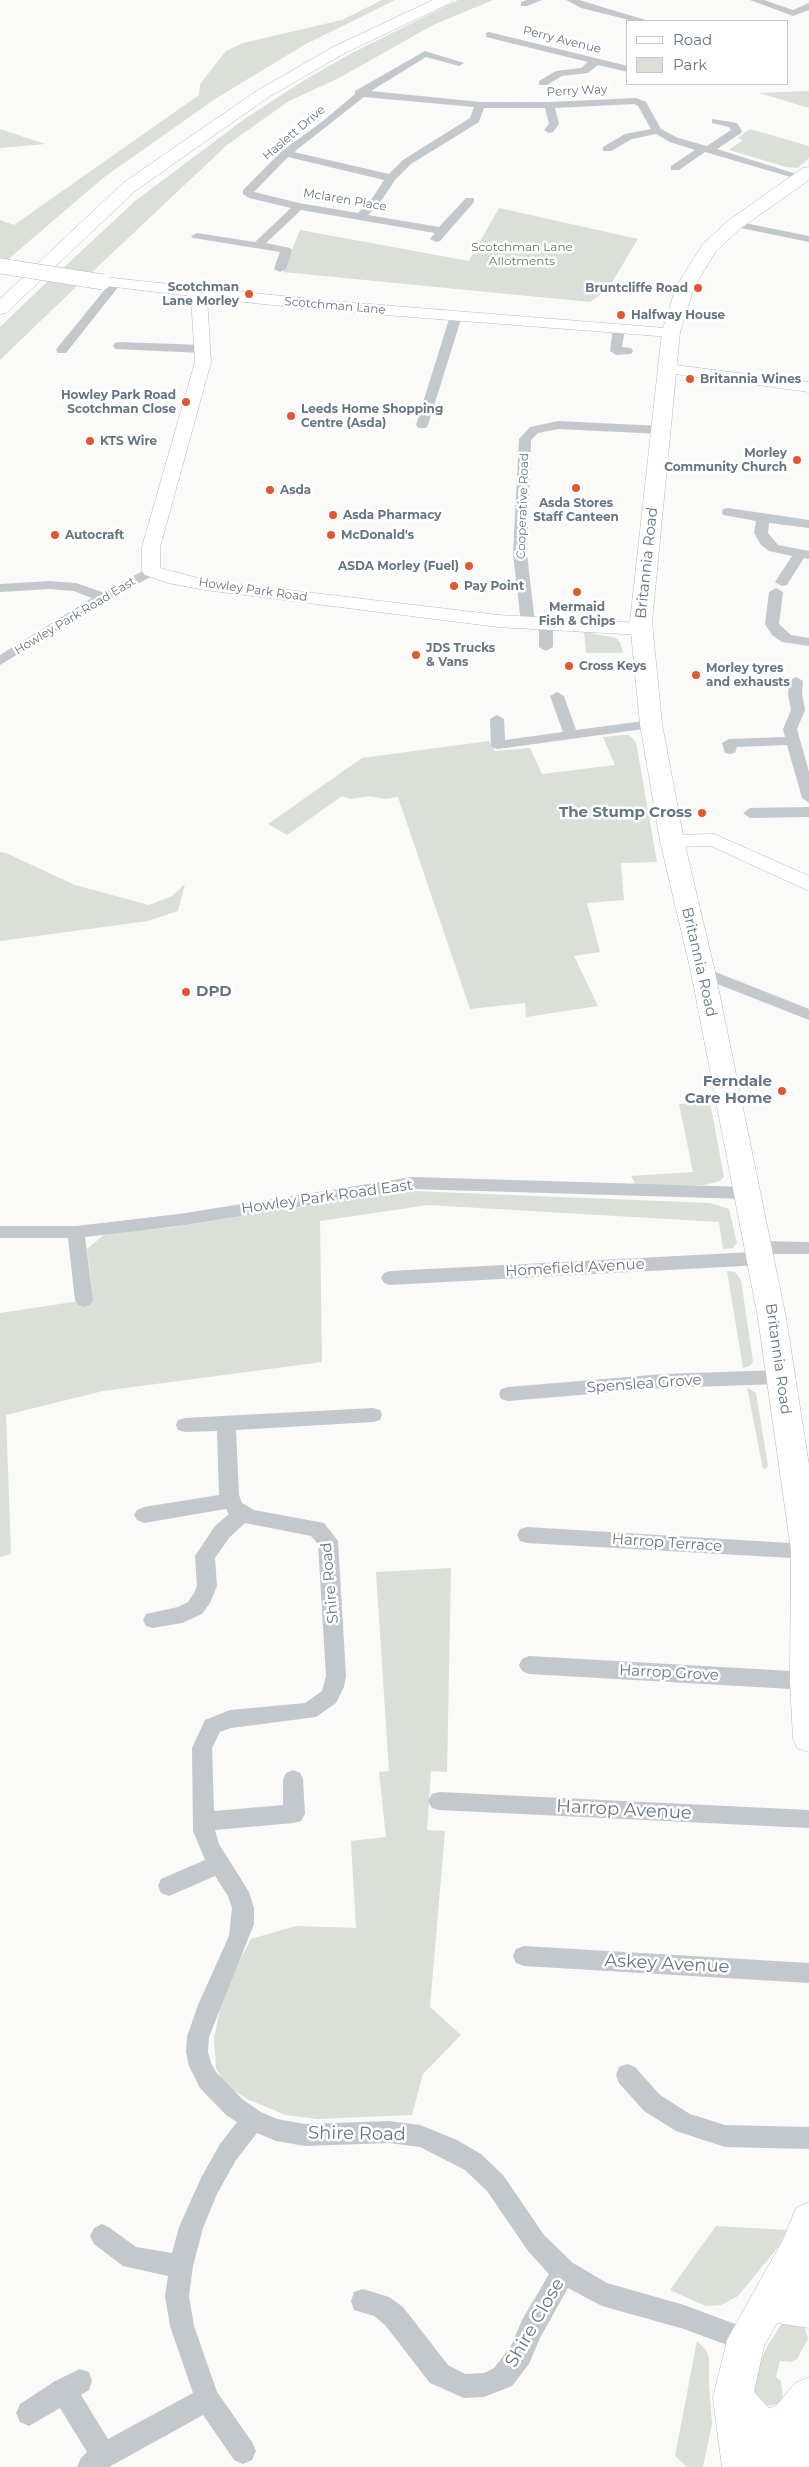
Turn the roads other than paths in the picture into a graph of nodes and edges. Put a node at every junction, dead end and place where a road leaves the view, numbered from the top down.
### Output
1 (410, 0) edge
2 (445, 0) edge
3 (537, 0) edge
4 (571, 0) edge
5 (756, 0) edge
6 (524, 4) dead end
7 (809, 6) edge
8 (640, 20) edge
9 (489, 34) dead end
10 (596, 61) junction
11 (459, 63) dead end
12 (626, 68) edge
13 (543, 83) dead end
14 (359, 93) junction
15 (480, 105) junction
16 (549, 105) junction
17 (716, 120) dead end
18 (549, 130) dead end
19 (657, 131) junction
20 (607, 149) dead end
21 (706, 150) junction
22 (286, 153) junction
23 (675, 168) dead end
24 (805, 174) edge
25 (390, 178) junction
26 (106, 186) dead end
27 (247, 192) joint
28 (470, 200) dead end
29 (299, 206) junction
30 (361, 216) junction
31 (735, 224) junction
32 (197, 236) dead end
33 (809, 239) edge
34 (259, 244) junction
35 (28, 258) dead end
36 (0, 266) edge
37 (280, 270) dead end
38 (109, 283) junction
39 (0, 284) edge
40 (199, 293) junction
41 (0, 308) edge
42 (456, 316) junction
43 (619, 329) junction
44 (670, 332) junction
45 (119, 346) dead end
46 (203, 349) junction
47 (62, 350) dead end
48 (627, 351) dead end
49 (667, 369) junction
50 (809, 387) edge
51 (422, 425) dead end
52 (662, 430) junction
53 (728, 512) dead end
54 (763, 518) junction
55 (809, 524) edge
56 (804, 555) edge
57 (151, 571) junction
58 (0, 588) edge
59 (103, 597) junction
60 (537, 624) junction
61 (641, 629) junction
62 (809, 642) edge
63 (546, 647) dead end
64 (0, 661) edge
65 (796, 681) dead end
66 (557, 696) dead end
67 (497, 719) dead end
68 (651, 724) junction
69 (571, 735) junction
70 (793, 741) junction
71 (730, 750) dead end
72 (807, 778) edge
73 (809, 798) edge
74 (809, 812) edge
75 (750, 813) dead end
76 (672, 841) junction
77 (809, 884) edge
78 (703, 972) junction
79 (809, 1015) edge
80 (746, 1193) junction
81 (0, 1232) edge
82 (76, 1232) junction
83 (809, 1248) edge
84 (759, 1253) junction
85 (390, 1278) dead end
86 (84, 1300) dead end
87 (780, 1377) junction
88 (508, 1394) dead end
89 (372, 1415) dead end
90 (226, 1423) junction
91 (185, 1425) dead end
92 (236, 1508) junction
93 (144, 1515) dead end
94 (527, 1535) dead end
95 (808, 1558) edge
96 (153, 1620) dead end
97 (529, 1665) dead end
98 (807, 1681) edge
99 (809, 1738) edge
100 (293, 1778) dead end
101 (439, 1801) dead end
102 (809, 1819) edge
103 (204, 1821) junction
104 (218, 1864) junction
105 (169, 1886) dead end
106 (524, 1956) dead end
107 (809, 1973) edge
108 (627, 2075) dead end
109 (253, 2120) junction
110 (809, 2138) edge
111 (809, 2221) edge
112 (102, 2236) dead end
113 (181, 2266) junction
114 (564, 2272) junction
115 (809, 2275) edge
116 (363, 2301) dead end
117 (768, 2303) junction
118 (809, 2309) edge
119 (746, 2340) junction
120 (733, 2398) junction
121 (208, 2399) junction
122 (29, 2413) dead end
123 (802, 2414) edge
124 (243, 2451) dead end
125 (96, 2461) edge
126 (723, 2467) edge
127 (742, 2467) edge
128 (762, 2467) edge
129 (798, 2467) edge

1 - 26 main road
2 - 41 main road
3 - 6 street
4 - 8 street
5 - 7 street
9 - 10 street, Perry Avenue
10 - 12 street, Perry Avenue
10 - 13 street
11 - 14 street, Haslett Drive
14 - 15 street, Perry Way
14 - 22 street, Haslett Drive
15 - 16 street, Perry Way
15 - 25 street
16 - 18 street
16 - 19 street, Perry Way
17 - 21 street
19 - 20 street
19 - 21 street
21 - 23 street
21 - 24 street
22 - 25 street
22 - 27 street, Haslett Drive
24 - 31 main road
25 - 30 street
27 - 29 street, Mclaren Place
28 - 30 street, Mclaren Place
29 - 30 street, Mclaren Place
29 - 34 street
31 - 33 street
31 - 44 main road
32 - 34 street
34 - 37 street
35 - 39 main road
36 - 38 street, Scotchman Lane, bridge
38 - 40 street, Scotchman Lane
38 - 47 street
40 - 42 street, Scotchman Lane
40 - 46 street
42 - 43 street, Scotchman Lane
42 - 51 street
43 - 44 street, Scotchman Lane
43 - 48 street
44 - 49 main road
45 - 46 street
46 - 57 street
49 - 50 street
49 - 52 main road, Britannia Road
52 - 60 street, Cooperative Road
52 - 61 main road, Britannia Road
53 - 54 street
54 - 55 street
54 - 56 street
56 - 62 street
57 - 59 street, Howley Park Road East
57 - 60 street, Howley Park Road
58 - 59 street
59 - 64 street, Howley Park Road East
60 - 61 street, Howley Park Road
60 - 63 street, Cooperative Road
61 - 68 main road, Britannia Road
65 - 70 street
66 - 69 street
67 - 69 street
68 - 69 street
68 - 76 main road, Britannia Road
70 - 71 street
70 - 72 street
72 - 73 street
74 - 75 street
76 - 77 street
76 - 78 main road, Britannia Road
78 - 79 street
78 - 80 main road, Britannia Road
80 - 82 street, Howley Park Road East
80 - 84 main road, Britannia Road
81 - 82 street, Howley Park Road East
82 - 86 street
83 - 84 street, Homefield Avenue
84 - 85 street, Homefield Avenue
84 - 87 main road, Britannia Road
87 - 88 street, Spenslea Grove
87 - 95 main road, Britannia Road
89 - 90 street
90 - 91 street
90 - 92 street
92 - 93 street
92 - 96 street
92 - 103 street, Shire Road
94 - 95 street, Harrop Terrace
95 - 98 main road, Britannia Road
97 - 98 street, Harrop Grove
98 - 99 main road, Britannia Road
100 - 103 street
101 - 102 street, Harrop Avenue
103 - 104 street, Shire Road
104 - 105 street
104 - 109 street, Shire Road
106 - 107 street, Askey Avenue
108 - 110 street
109 - 113 street
109 - 114 street, Shire Road
111 - 117 main road
112 - 113 street
113 - 121 street
114 - 116 street, Shire Close
114 - 119 street, Shire Road
115 - 117 main road
117 - 118 main road
117 - 119 main road
119 - 120 main road
120 - 123 main road
120 - 126 main road
120 - 127 main road
121 - 124 street
121 - 125 street
122 - 125 street
123 - 128 main road
123 - 129 main road

